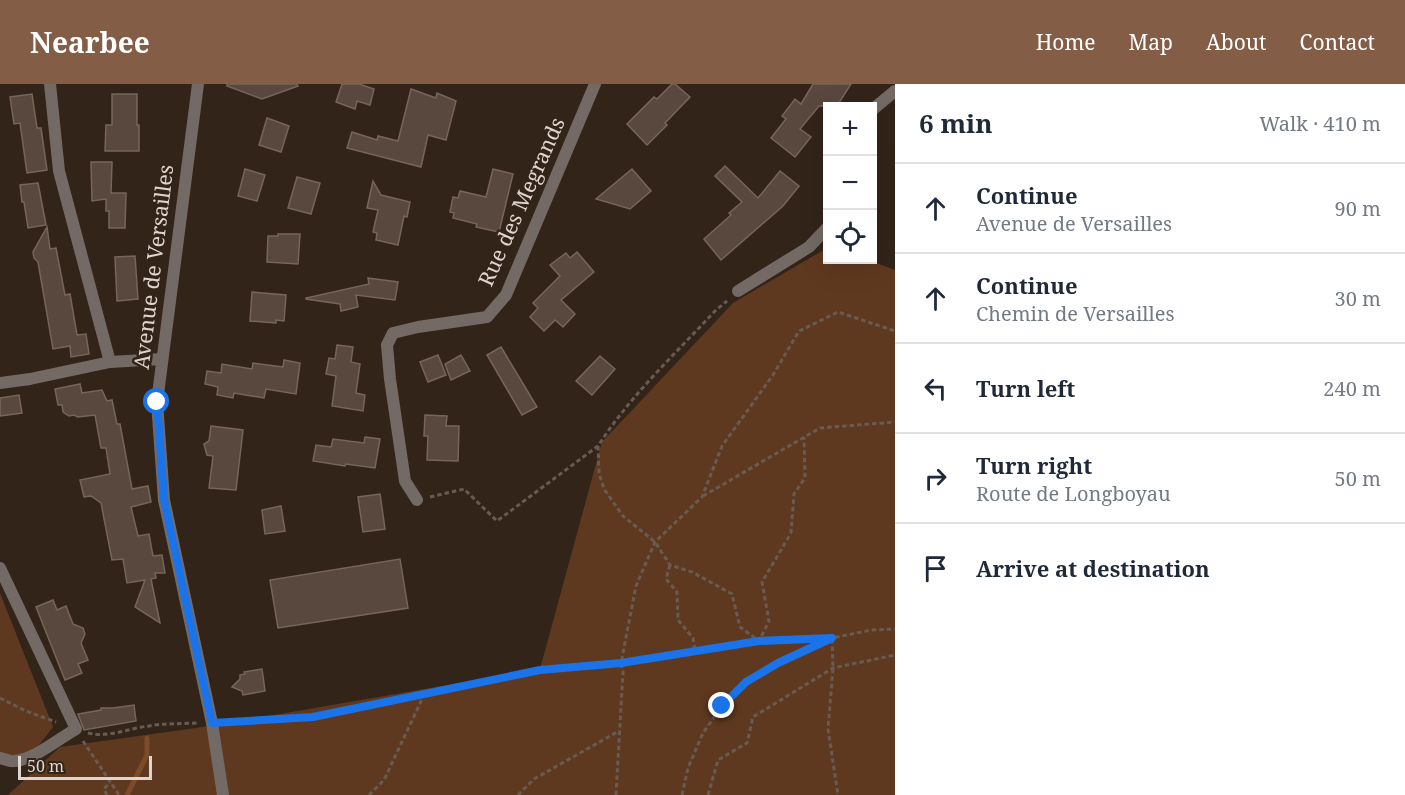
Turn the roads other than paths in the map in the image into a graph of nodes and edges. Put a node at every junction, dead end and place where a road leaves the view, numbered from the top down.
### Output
1 (50, 84) edge
2 (198, 84) edge
3 (595, 84) edge
4 (895, 91) edge
5 (877, 107) edge
6 (823, 232) edge
7 (738, 291) road end
8 (162, 359) junction
9 (110, 362) junction
10 (0, 383) edge
11 (417, 500) road end
12 (0, 568) edge
13 (0, 758) edge
14 (223, 795) edge

1 - 9 street
2 - 8 street, Avenue de Versailles
3 - 11 street, Rue des Megrands
4 - 5 street
6 - 7 street
8 - 9 street
8 - 14 street, Avenue de Versailles
9 - 10 street
12 - 13 street

